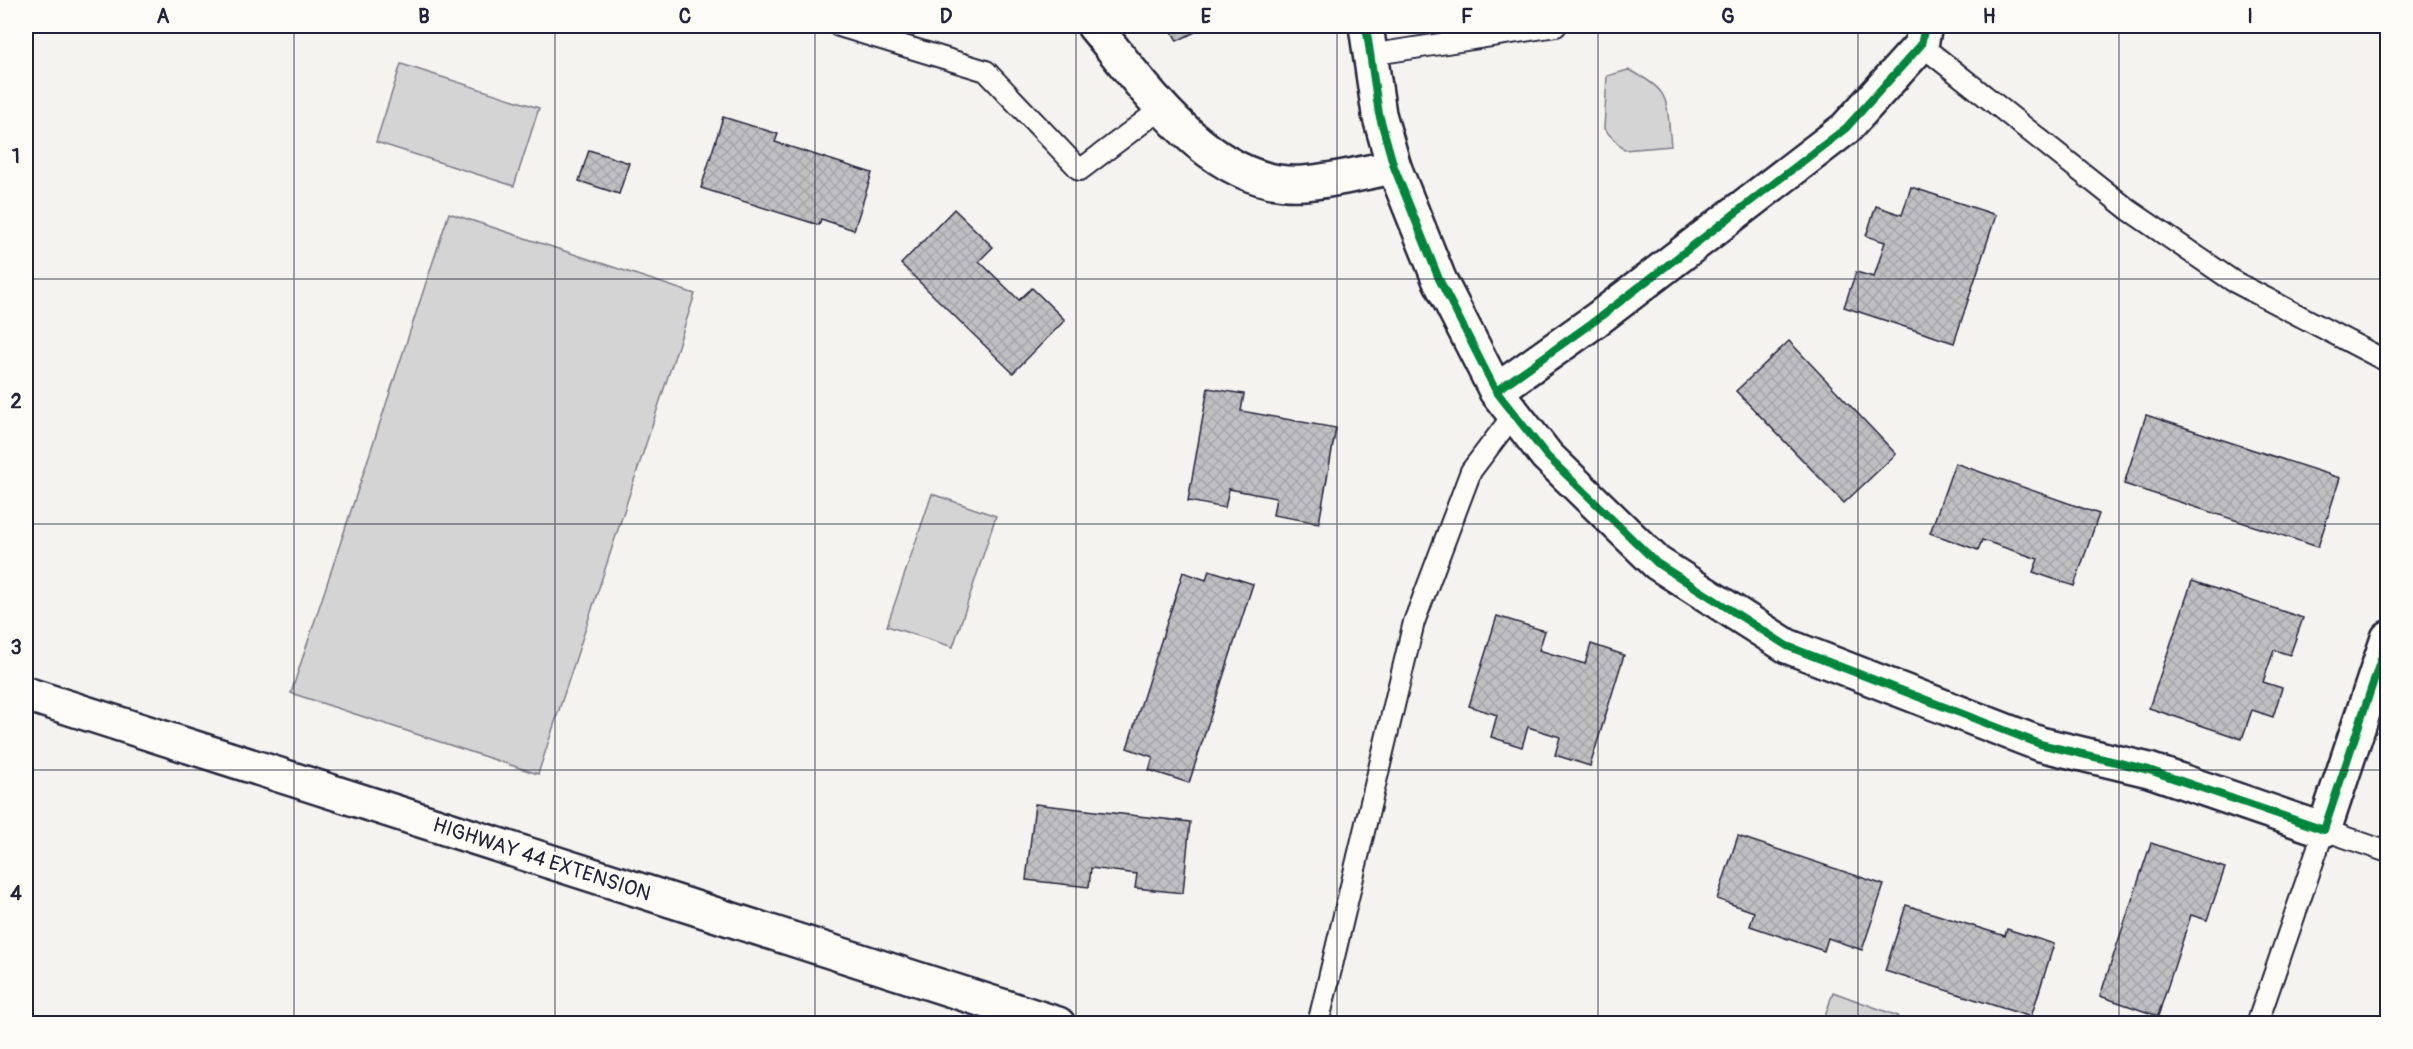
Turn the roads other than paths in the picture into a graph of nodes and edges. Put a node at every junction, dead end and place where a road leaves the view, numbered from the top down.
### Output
1 (839, 26) edge
2 (1094, 26) edge
3 (1556, 26) edge
4 (1923, 35) edge
5 (1368, 40) edge
6 (1162, 108) junction
7 (1394, 166) junction
8 (2388, 362) edge
9 (1505, 403) junction
10 (2388, 638) edge
11 (26, 694) edge
12 (2324, 830) junction
13 (2388, 852) edge
14 (1058, 1023) edge
15 (1318, 1023) edge
16 (2257, 1023) edge

1 - 6 lane
2 - 6 street
3 - 5 lane
4 - 8 lane
4 - 9 street
5 - 7 street
6 - 7 street
7 - 9 street
9 - 12 street
9 - 15 lane
10 - 12 street
11 - 14 street, HIGHWAY 44 EXTENSION
12 - 13 lane
12 - 16 lane

